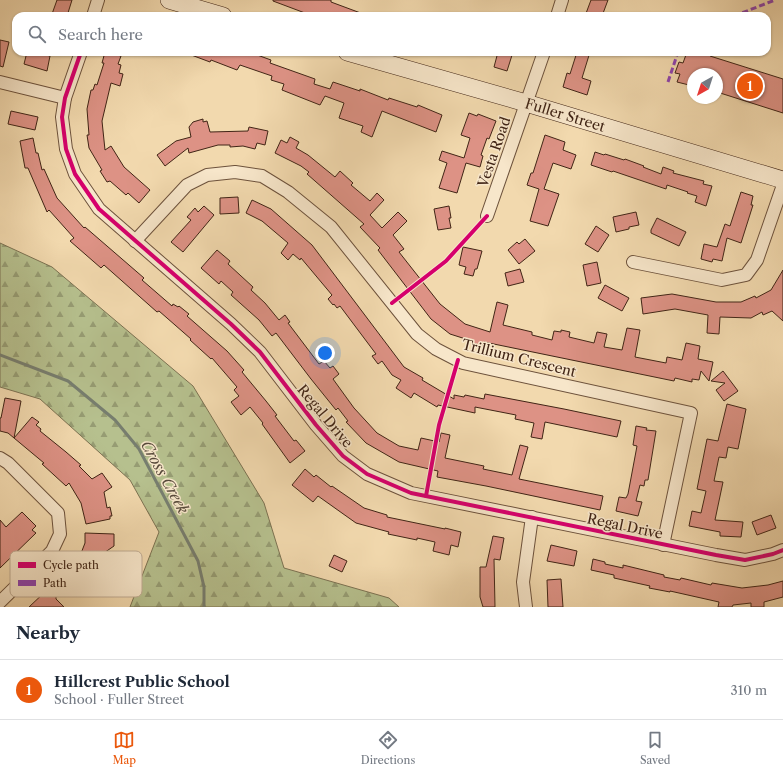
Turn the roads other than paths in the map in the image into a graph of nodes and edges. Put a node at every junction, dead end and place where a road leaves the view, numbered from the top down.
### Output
1 (98, 0) edge
2 (169, 0) edge
3 (562, 0) edge
4 (94, 12) edge
5 (210, 12) edge
6 (558, 12) edge
7 (80, 56) edge
8 (361, 56) edge
9 (543, 56) edge
10 (0, 82) edge
11 (65, 98) junction
12 (526, 103) junction
13 (783, 180) edge
14 (783, 185) edge
15 (487, 216) dead end
16 (135, 241) junction
17 (633, 262) dead end
18 (0, 458) edge
19 (532, 517) junction
20 (663, 545) junction
21 (783, 550) edge
22 (52, 551) edge
23 (10, 592) edge
24 (0, 602) edge
25 (526, 607) edge

1 - 4 street
2 - 5 street
3 - 6 street
7 - 11 street, Regal Drive
8 - 12 street, Fuller Street
9 - 12 street, Vesta Road
10 - 11 street
11 - 16 street, Regal Drive
12 - 13 street, Fuller Street
12 - 15 street, Vesta Road
14 - 17 street
16 - 19 street, Regal Drive
16 - 20 street, Trillium Crescent
18 - 22 street
19 - 20 street, Regal Drive
19 - 25 street
20 - 21 street, Regal Drive
23 - 24 street

